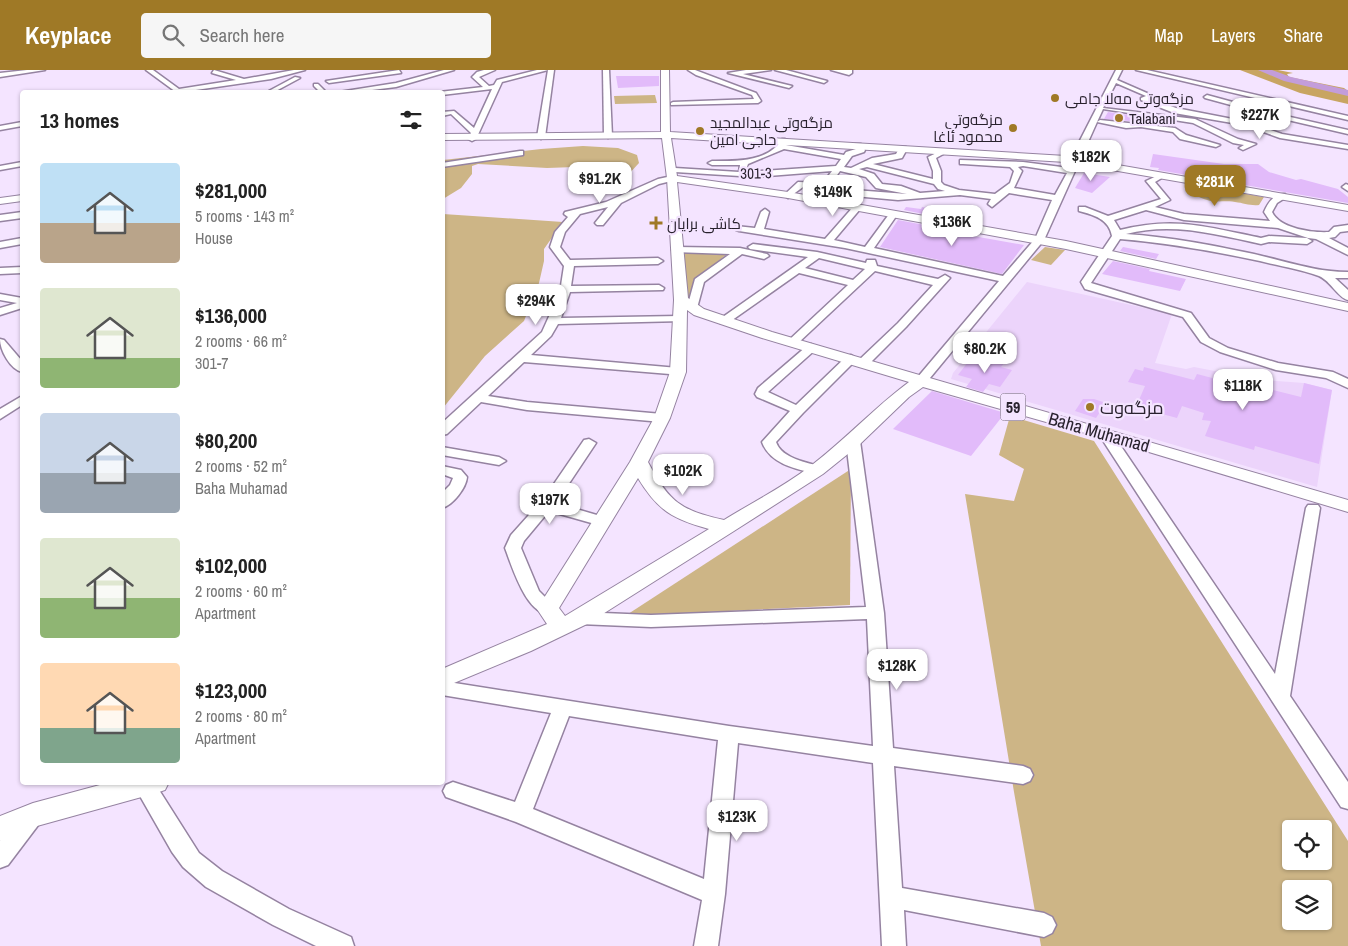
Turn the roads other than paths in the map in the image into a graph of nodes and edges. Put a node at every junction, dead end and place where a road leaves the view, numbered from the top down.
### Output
1 (42, 70) edge
2 (149, 70) edge
3 (223, 70) edge
4 (268, 70) edge
5 (304, 70) edge
6 (358, 70) edge
7 (450, 70) edge
8 (492, 70) edge
9 (544, 70) edge
10 (551, 70) edge
11 (606, 70) edge
12 (665, 70) edge
13 (671, 70) edge
14 (691, 70) edge
15 (768, 70) edge
16 (778, 70) edge
17 (834, 70) edge
18 (849, 70) edge
19 (1120, 70) edge
20 (1140, 70) edge
21 (214, 71) edge
22 (396, 71) edge
23 (0, 75) edge
24 (281, 75) junction
25 (370, 75) junction
26 (206, 79) dead end
27 (407, 80) junction
28 (479, 80) junction
29 (824, 80) dead end
30 (329, 81) dead end
31 (246, 82) junction
32 (1118, 82) junction
33 (225, 85) junction
34 (494, 85) junction
35 (316, 86) dead end
36 (789, 86) dead end
37 (176, 90) edge
38 (205, 90) edge
39 (228, 90) edge
40 (274, 90) edge
41 (320, 90) edge
42 (373, 90) edge
43 (472, 90) junction
44 (1234, 92) junction
45 (445, 93) edge
46 (491, 96) junction
47 (481, 98) dead end
48 (672, 104) junction
49 (445, 108) edge
50 (1106, 109) junction
51 (1175, 110) junction
52 (452, 112) junction
53 (445, 113) edge
54 (1170, 117) junction
55 (1348, 118) edge
56 (1100, 122) junction
57 (20, 124) edge
58 (1142, 125) junction
59 (0, 128) edge
60 (1348, 132) edge
61 (1221, 133) junction
62 (1278, 135) junction
63 (473, 136) junction
64 (608, 136) junction
65 (669, 136) junction
66 (445, 137) edge
67 (541, 137) junction
68 (445, 141) edge
69 (784, 144) junction
70 (1216, 145) dead end
71 (858, 146) junction
72 (1348, 147) edge
73 (1244, 148) dead end
74 (904, 149) junction
75 (943, 152) junction
76 (520, 153) dead end
77 (1085, 153) junction
78 (846, 158) junction
79 (1074, 160) junction
80 (963, 162) dead end
81 (745, 163) junction
82 (20, 164) edge
83 (1103, 164) junction
84 (445, 165) edge
85 (867, 165) junction
86 (1012, 165) junction
87 (0, 168) edge
88 (837, 170) junction
89 (850, 171) junction
90 (1072, 171) junction
91 (675, 172) junction
92 (741, 174) junction
93 (1161, 176) junction
94 (937, 182) junction
95 (825, 186) junction
96 (1009, 190) junction
97 (960, 192) junction
98 (788, 195) junction
99 (922, 196) junction
100 (1282, 196) junction
101 (0, 197) edge
102 (20, 198) edge
103 (20, 198) edge
104 (1057, 198) junction
105 (20, 199) edge
106 (619, 200) junction
107 (0, 201) edge
108 (1348, 206) edge
109 (1146, 207) junction
110 (0, 208) edge
111 (857, 208) junction
112 (1082, 209) dead end
113 (765, 212) dead end
114 (577, 213) junction
115 (20, 215) edge
116 (563, 215) dead end
117 (894, 215) junction
118 (0, 218) edge
119 (1194, 218) junction
120 (1108, 219) junction
121 (1228, 220) junction
122 (600, 223) dead end
123 (1279, 225) junction
124 (740, 228) dead end
125 (1206, 228) junction
126 (1348, 228) edge
127 (761, 232) junction
128 (1333, 232) junction
129 (1116, 235) junction
130 (1231, 235) junction
131 (1314, 236) junction
132 (1348, 239) edge
133 (1039, 240) junction
134 (20, 241) edge
135 (1261, 241) junction
136 (827, 242) junction
137 (0, 245) edge
138 (753, 247) junction
139 (677, 250) junction
140 (740, 251) junction
141 (867, 251) junction
142 (1233, 252) junction
143 (1348, 252) edge
144 (1104, 253) junction
145 (817, 255) junction
146 (658, 261) dead end
147 (1275, 262) junction
148 (567, 263) junction
149 (801, 266) junction
150 (872, 268) junction
151 (952, 269) junction
152 (20, 270) edge
153 (0, 271) edge
154 (1325, 275) junction
155 (1348, 275) edge
156 (1007, 280) junction
157 (940, 283) junction
158 (855, 284) junction
159 (659, 288) dead end
160 (566, 289) junction
161 (0, 297) edge
162 (1348, 297) edge
163 (20, 301) edge
164 (20, 306) edge
165 (1348, 307) edge
166 (684, 309) junction
167 (0, 312) edge
168 (554, 321) junction
169 (724, 321) junction
170 (0, 342) edge
171 (793, 342) junction
172 (811, 348) junction
173 (522, 358) junction
174 (20, 361) edge
175 (857, 361) junction
176 (0, 364) edge
177 (678, 372) junction
178 (921, 381) junction
179 (1348, 384) edge
180 (479, 398) junction
181 (20, 401) edge
182 (798, 410) junction
183 (1, 412) edge
184 (662, 418) junction
185 (445, 428) edge
186 (1104, 433) junction
187 (853, 441) junction
188 (589, 443) dead end
189 (445, 452) edge
190 (499, 461) dead end
191 (639, 462) junction
192 (816, 470) junction
193 (445, 471) edge
194 (445, 499) edge
195 (546, 505) junction
196 (1348, 506) edge
197 (1313, 508) dead end
198 (602, 521) junction
199 (726, 527) junction
200 (548, 609) junction
201 (876, 613) junction
202 (570, 622) junction
203 (445, 678) edge
204 (445, 688) edge
205 (1280, 697) junction
206 (563, 708) junction
207 (729, 734) junction
208 (884, 754) junction
209 (1339, 773) edge
210 (1023, 775) dead end
211 (143, 785) edge
212 (148, 785) edge
213 (453, 791) dead end
214 (1348, 800) edge
215 (520, 814) junction
216 (33, 815) junction
217 (0, 829) edge
218 (0, 858) edge
219 (714, 894) junction
220 (891, 897) junction
221 (1044, 925) dead end
222 (342, 946) edge
223 (706, 946) edge
224 (894, 946) edge

1 - 23 street
2 - 37 street
3 - 21 street
4 - 24 street
5 - 24 street
5 - 40 street
6 - 25 street
7 - 27 street
8 - 28 street
9 - 34 street
10 - 67 street
11 - 64 street
12 - 65 main road
13 - 48 main road
14 - 48 street
15 - 36 street
16 - 29 street
17 - 18 street
19 - 32 street
19 - 79 street
20 - 44 street
21 - 31 street
22 - 25 street
22 - 27 street
24 - 31 street
25 - 30 street
26 - 38 street
27 - 42 street
28 - 34 street
28 - 34 street
28 - 43 street
31 - 33 street
32 - 50 street
32 - 51 street
33 - 38 street
33 - 39 street
34 - 43 street
34 - 46 street
35 - 41 street
43 - 45 street
44 - 55 street
44 - 60 street
46 - 47 street
46 - 63 street
48 - 65 main road
49 - 52 street
50 - 54 street
50 - 56 street
51 - 54 street
51 - 62 street
52 - 53 street
52 - 63 street
54 - 58 street
54 - 61 street
56 - 58 street
56 - 77 street
57 - 59 street
58 - 70 street
61 - 62 street
61 - 73 street
62 - 72 street
63 - 65 main road
63 - 66 main road
63 - 67 main road
63 - 68 main road
64 - 65 main road
64 - 67 main road
65 - 69 main road
65 - 91 main road
65 - 91 main road
69 - 71 main road
69 - 78 street
69 - 81 street
71 - 74 main road
71 - 78 street
74 - 75 main road
74 - 85 street
75 - 79 main road
75 - 94 street
76 - 84 street
77 - 79 street
77 - 83 main road
78 - 88 street
79 - 83 main road
79 - 90 street
80 - 86 street
81 - 91 street
81 - 92 street
82 - 87 street
83 - 90 main road
83 - 93 main road
83 - 108 main road
85 - 89 street
85 - 94 street
86 - 90 street
86 - 96 street
88 - 89 street, 301-3
88 - 92 street, 301-3
88 - 95 street
89 - 99 street
90 - 104 street
91 - 92 street, 301-3
91 - 98 main road
91 - 106 street
91 - 139 main road
93 - 100 main road
93 - 109 street
94 - 97 street
95 - 98 street
95 - 99 street
96 - 97 street
96 - 104 street
97 - 99 street
98 - 111 main road
100 - 108 main road
100 - 123 street
101 - 102 main road
103 - 107 main road
104 - 133 street
105 - 110 street
106 - 114 street
106 - 122 street
109 - 119 street
109 - 120 street
111 - 117 main road
111 - 136 street
112 - 120 street
113 - 127 street
114 - 116 street
114 - 148 street
115 - 118 street
117 - 133 main road
117 - 141 street
119 - 121 street
119 - 125 street
120 - 129 street
121 - 123 street
121 - 130 street
123 - 131 street
124 - 127 street
125 - 129 street
125 - 130 street
126 - 128 street
127 - 136 street
127 - 138 street
128 - 131 street
128 - 132 street
129 - 142 street
129 - 144 street
130 - 135 street
130 - 142 street
131 - 135 street
131 - 143 street
133 - 144 main road
133 - 156 street
134 - 137 street
135 - 147 street
136 - 141 street
138 - 140 street
138 - 145 street
139 - 140 street
139 - 166 main road
140 - 149 street
140 - 166 street
141 - 150 street
141 - 151 street
142 - 147 street
144 - 165 main road
144 - 179 street
145 - 149 street
145 - 150 street
146 - 148 street
147 - 154 street
148 - 160 street
149 - 158 street
149 - 169 street
150 - 157 street
150 - 158 street
151 - 156 street
151 - 157 street
152 - 153 street
154 - 155 street
154 - 162 street
156 - 178 street
157 - 175 street
158 - 171 street
159 - 160 street
160 - 168 street
161 - 163 street
164 - 167 street
166 - 168 street
166 - 169 main road, Baha Muhamad / 59
166 - 177 main road
168 - 173 street
169 - 171 main road, Baha Muhamad / 59
170 - 174 street
171 - 172 main road, Baha Muhamad / 59
172 - 175 main road, Baha Muhamad / 59
172 - 182 street
173 - 177 street
173 - 180 street
174 - 176 street
175 - 178 main road, Baha Muhamad / 59
175 - 182 street
177 - 184 main road
178 - 186 main road, Baha Muhamad / 59
178 - 187 main road
180 - 184 street
180 - 185 street
181 - 183 street
182 - 192 street
184 - 191 main road
186 - 196 main road, Baha Muhamad / 59
186 - 205 street
187 - 192 main road
187 - 201 street
188 - 195 street
189 - 190 street
191 - 198 main road
191 - 199 main road
192 - 199 main road
193 - 194 street
195 - 198 street
195 - 200 street
197 - 205 street
198 - 200 main road
199 - 202 main road
200 - 202 main road
201 - 202 street
201 - 208 street
202 - 203 main road
204 - 206 street
205 - 209 street
206 - 207 street
206 - 215 street
207 - 208 street
207 - 219 street
208 - 210 street
208 - 220 street
209 - 214 street
211 - 216 main road
212 - 222 street
213 - 215 street
215 - 219 street
216 - 217 main road
216 - 218 street
219 - 223 street
220 - 221 street
220 - 224 street

